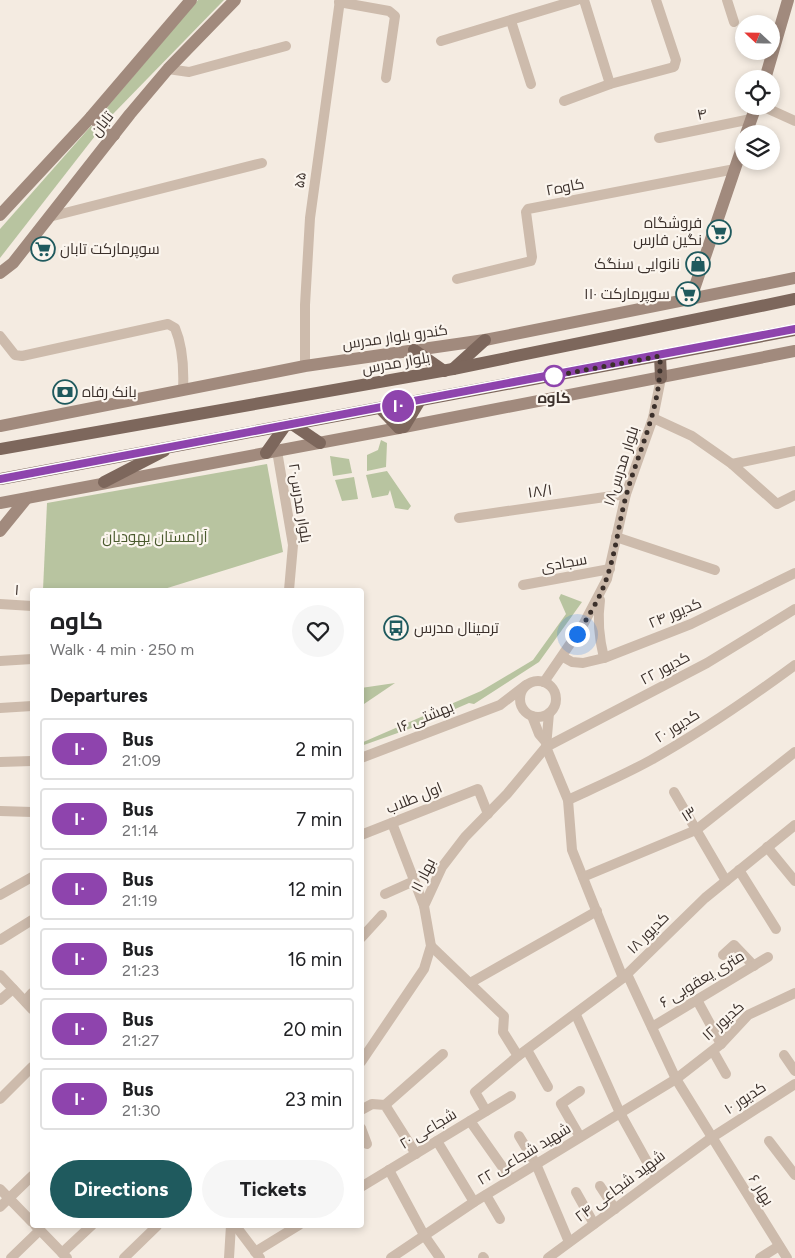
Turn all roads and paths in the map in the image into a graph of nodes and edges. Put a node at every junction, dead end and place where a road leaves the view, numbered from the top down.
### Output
1 (191, 0) edge
2 (235, 0) edge
3 (577, 0) edge
4 (584, 0) edge
5 (656, 0) edge
6 (727, 0) edge
7 (788, 0) edge
8 (339, 1) edge
9 (511, 21) junction
10 (734, 22) dead end
11 (441, 42) dead end
12 (286, 46) dead end
13 (168, 70) junction
14 (768, 70) edge
15 (386, 78) dead end
16 (531, 84) dead end
17 (610, 84) junction
18 (564, 101) dead end
19 (780, 114) edge
20 (753, 115) edge
21 (91, 117) junction
22 (751, 119) junction
23 (795, 121) edge
24 (749, 125) edge
25 (114, 135) junction
26 (659, 138) dead end
27 (262, 162) dead end
28 (735, 169) joint
29 (0, 215) edge
30 (49, 217) junction
31 (0, 273) edge
32 (457, 278) dead end
33 (795, 278) edge
34 (691, 298) junction
35 (795, 299) edge
36 (795, 330) edge
37 (0, 336) edge
38 (485, 340) junction
39 (414, 350) junction
40 (795, 351) edge
41 (660, 356) junction
42 (305, 366) junction
43 (448, 370) junction
44 (661, 378) junction
45 (183, 390) junction
46 (419, 402) junction
47 (382, 409) junction
48 (653, 418) junction
49 (288, 425) junction
50 (0, 426) edge
51 (402, 428) junction
52 (320, 443) junction
53 (178, 444) junction
54 (0, 449) edge
55 (795, 451) edge
56 (272, 452) junction
57 (732, 464) junction
58 (0, 479) edge
59 (104, 482) junction
60 (626, 494) junction
61 (795, 495) edge
62 (26, 499) junction
63 (0, 503) edge
64 (459, 518) dead end
65 (0, 531) edge
66 (616, 537) junction
67 (610, 569) junction
68 (715, 570) dead end
69 (795, 573) edge
70 (523, 585) dead end
71 (289, 588) edge
72 (601, 592) junction
73 (0, 604) edge
74 (30, 606) edge
75 (795, 609) edge
76 (563, 657) junction
77 (604, 658) junction
78 (30, 659) edge
79 (0, 661) edge
80 (795, 665) edge
81 (544, 682) junction
82 (526, 685) junction
83 (500, 705) junction
84 (30, 706) edge
85 (0, 708) edge
86 (522, 708) junction
87 (550, 713) junction
88 (532, 716) junction
89 (546, 744) junction
90 (795, 752) edge
91 (364, 757) edge
92 (0, 762) edge
93 (30, 762) edge
94 (674, 792) dead end
95 (568, 800) junction
96 (0, 811) edge
97 (30, 812) edge
98 (488, 814) junction
99 (392, 823) junction
100 (795, 825) edge
101 (696, 830) junction
102 (364, 834) edge
103 (767, 847) junction
104 (739, 870) junction
105 (584, 877) junction
106 (30, 878) edge
107 (726, 880) junction
108 (414, 881) junction
109 (795, 881) edge
110 (385, 894) dead end
111 (0, 896) edge
112 (424, 906) junction
113 (597, 911) junction
114 (382, 915) dead end
115 (30, 921) edge
116 (776, 929) dead end
117 (364, 935) edge
118 (0, 940) edge
119 (431, 946) junction
120 (723, 955) dead end
121 (768, 957) dead end
122 (754, 966) junction
123 (0, 975) edge
124 (625, 976) junction
125 (470, 983) junction
126 (13, 989) junction
127 (795, 993) edge
128 (0, 1000) edge
129 (697, 1000) junction
130 (30, 1001) edge
131 (576, 1015) junction
132 (652, 1027) junction
133 (717, 1047) junction
134 (527, 1050) junction
135 (443, 1054) dead end
136 (364, 1055) edge
137 (784, 1055) dead end
138 (518, 1056) junction
139 (30, 1069) edge
140 (795, 1071) edge
141 (726, 1074) dead end
142 (676, 1079) junction
143 (795, 1084) edge
144 (548, 1087) dead end
145 (580, 1091) dead end
146 (510, 1096) dead end
147 (0, 1099) edge
148 (385, 1104) junction
149 (364, 1108) edge
150 (486, 1111) junction
151 (620, 1113) junction
152 (470, 1121) junction
153 (519, 1136) dead end
154 (580, 1137) junction
155 (364, 1138) edge
156 (710, 1138) junction
157 (437, 1141) junction
158 (769, 1141) dead end
159 (366, 1144) dead end
160 (416, 1154) junction
161 (536, 1164) junction
162 (389, 1170) junction
163 (795, 1175) edge
164 (30, 1178) edge
165 (656, 1178) junction
166 (511, 1179) junction
167 (364, 1185) edge
168 (600, 1186) dead end
169 (0, 1189) edge
170 (576, 1192) dead end
171 (486, 1194) junction
172 (9, 1198) junction
173 (474, 1202) junction
174 (0, 1207) edge
175 (615, 1209) junction
176 (500, 1219) dead end
177 (30, 1220) edge
178 (594, 1224) junction
179 (34, 1228) edge
180 (38, 1228) edge
181 (89, 1228) edge
182 (155, 1228) edge
183 (231, 1228) edge
184 (237, 1228) edge
185 (287, 1228) edge
186 (424, 1235) junction
187 (569, 1242) junction
188 (779, 1246) junction
189 (258, 1255) edge
190 (65, 1256) edge
191 (11, 1258) edge
192 (124, 1258) edge
193 (229, 1258) edge
194 (391, 1258) edge
195 (440, 1258) edge
196 (548, 1258) edge
197 (760, 1258) edge
198 (787, 1258) edge

1 - 21 main road
2 - 13 main road, تابان
3 - 9 street
4 - 17 street
5 - 17 street
6 - 10 street
7 - 14 main road
8 - 15 street
8 - 42 street, ۵۵
9 - 11 street
9 - 16 street
12 - 13 street
13 - 25 main road, تابان
17 - 18 street
19 - 23 street
20 - 22 main road
21 - 25 main road
21 - 29 main road
22 - 24 main road
22 - 26 street, ۴
25 - 30 main road, تابان
27 - 30 street
28 - 32 street, کاوه۲
28 - 34 main road
30 - 31 main road, تابان
33 - 34 main road, کندرو بلوار مدرس
34 - 38 main road, کندرو بلوار مدرس
35 - 43 main road, بلوار مدرس
36 - 41 main road
37 - 45 street
38 - 39 main road, کندرو بلوار مدرس
38 - 43 main road
39 - 42 main road, کندرو بلوار مدرس
39 - 43 main road
40 - 44 main road
41 - 44 main road
41 - 46 main road
42 - 45 main road, کندرو بلوار مدرس
43 - 54 main road, بلوار مدرس
44 - 48 street, بلوار مدرس۱۸
44 - 51 main road
45 - 50 main road, کندرو بلوار مدرس
46 - 47 main road
46 - 51 main road
47 - 49 main road
47 - 51 main road
48 - 57 street
48 - 60 street, بلوار مدرس۱۸
49 - 52 main road
49 - 53 main road
49 - 56 main road
51 - 52 main road
52 - 56 main road
53 - 58 main road
53 - 59 main road
55 - 57 street
56 - 59 main road
56 - 71 street, بلوار مدرس۲۰
57 - 61 street
59 - 62 main road
60 - 64 street, ۱۸/۱
60 - 66 street, بلوار مدرس۱۸
62 - 63 main road
62 - 65 main road
66 - 67 street, بلوار مدرس۱۸
66 - 68 street
67 - 70 street, سجادی
67 - 72 street, بلوار مدرس۱۸
69 - 77 street, کدیور ۲۴
72 - 76 street
72 - 77 street
73 - 74 street, ۱
75 - 89 street, کدیور ۲۲
76 - 77 street, کدیور ۲۴
76 - 81 street
78 - 79 street
80 - 95 street, کدیور ۲۰
81 - 82 street
81 - 87 street
82 - 83 street
82 - 86 street
83 - 86 street
83 - 91 street, ۱۶ بهشتی
84 - 85 street
86 - 88 street
87 - 88 street
87 - 89 street
88 - 89 street, بهار ۶
89 - 95 street, بهار ۶
89 - 98 street, بهار ۱۱
90 - 101 street, ۱۳
92 - 93 street
94 - 101 street
95 - 105 street, بهار ۶
96 - 97 street
98 - 99 street, اول طلاب
98 - 112 street, بهار ۱۱
99 - 102 street, اول طلاب
99 - 108 street
100 - 103 street, کدیور ۱۸
101 - 105 street, ۱۳
101 - 107 street
103 - 104 street, کدیور ۱۸
103 - 109 street
104 - 107 street, کدیور ۱۸
104 - 116 street
105 - 113 street, بهار ۶
106 - 111 street
107 - 124 street, کدیور ۱۸
108 - 110 street
108 - 112 street
112 - 119 street, بهار ۱۱
113 - 124 street, بهار ۶
113 - 125 street
114 - 117 street
115 - 118 street
119 - 125 street
119 - 136 street, بهار ۱۱
120 - 122 street
121 - 122 street, ۶ متری یعقوبی
122 - 129 street, ۶ متری یعقوبی
123 - 126 street
124 - 131 street, کدیور ۱۸
124 - 132 street, بهار ۶
125 - 138 street
126 - 128 street
126 - 130 street
127 - 133 street, کدیور ۱۲
129 - 132 street, ۶ متری یعقوبی
129 - 133 street
131 - 134 street, کدیور ۱۸
131 - 151 street
132 - 142 street, بهار ۶
133 - 141 street
133 - 142 street, کدیور ۱۲
134 - 138 street, کدیور ۱۸
134 - 144 street
135 - 148 street
137 - 140 street
138 - 150 street, کدیور ۱۸
139 - 147 street
142 - 151 street, شهید شجاعی ۲۲
142 - 156 street, بهار ۶
143 - 156 street, کدیور ۱۰
145 - 154 street
146 - 150 street, شجاعی ۲۰
148 - 149 street
148 - 160 street
150 - 152 street, شجاعی ۲۰
151 - 154 street, شهید شجاعی ۲۲
151 - 165 street
152 - 157 street, شجاعی ۲۰
152 - 166 street
153 - 161 street
154 - 161 street, شهید شجاعی ۲۲
155 - 159 street
156 - 165 street, شهید شجاعی ۲۴
156 - 188 street, بهار ۶
157 - 160 street, شجاعی ۲۰
157 - 173 street
158 - 163 street
160 - 162 street, شجاعی ۲۰
161 - 166 street, شهید شجاعی ۲۲
161 - 187 street
162 - 167 street, شجاعی ۲۰
162 - 186 street
164 - 172 street
165 - 175 street, شهید شجاعی ۲۴
166 - 171 street, شهید شجاعی ۲۲
168 - 175 street
169 - 172 street
170 - 178 street
171 - 173 street, شهید شجاعی ۲۲
171 - 176 street
172 - 174 street
172 - 177 street
173 - 186 street, شهید شجاعی ۲۲
175 - 178 street, شهید شجاعی ۲۴
178 - 187 street, شهید شجاعی ۲۴
179 - 191 street
180 - 190 street
181 - 190 street
182 - 192 street
183 - 193 street
184 - 189 street
185 - 189 street
186 - 194 street, شهید شجاعی ۲۲
186 - 195 street
187 - 196 street, شهید شجاعی ۲۴
188 - 197 street
188 - 198 street, بهار ۶

